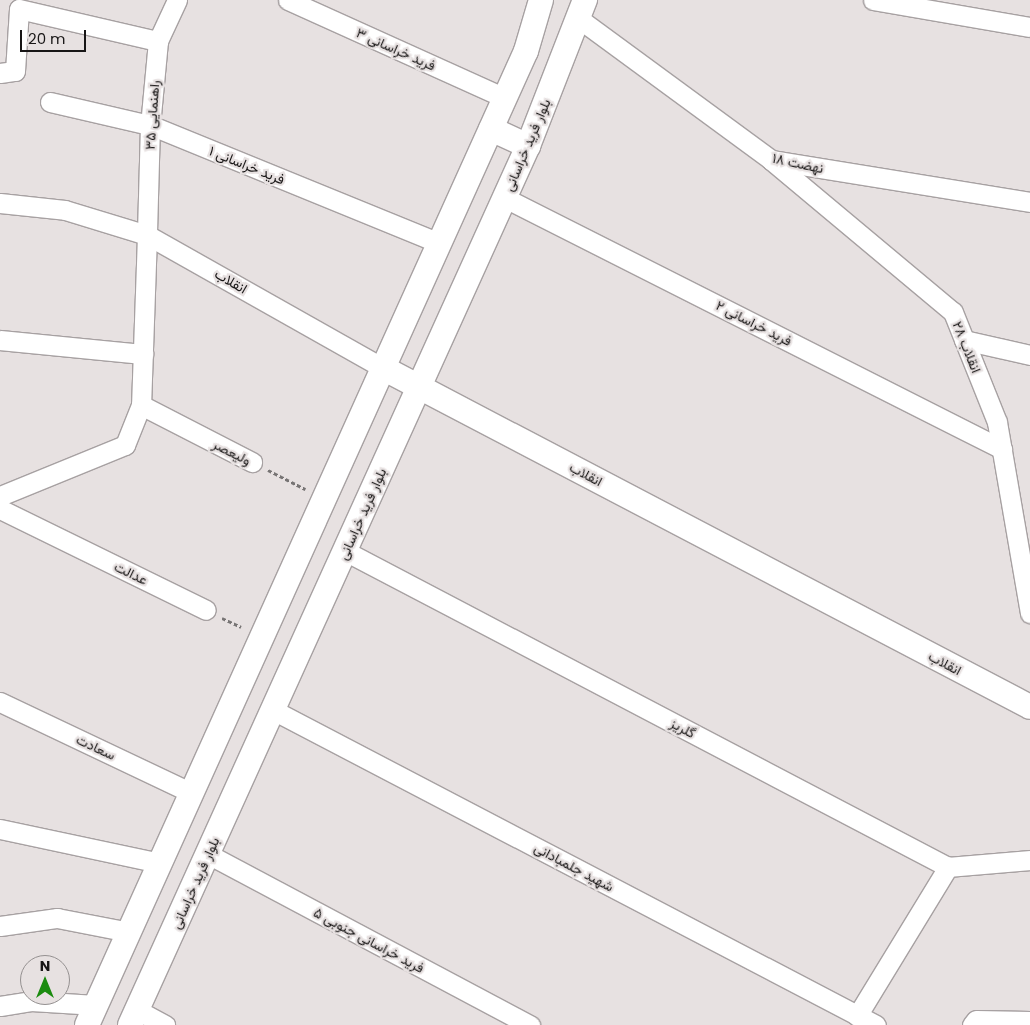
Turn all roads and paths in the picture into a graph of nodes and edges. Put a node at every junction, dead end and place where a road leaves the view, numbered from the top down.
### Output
1 (177, 0) edge
2 (288, 0) edge
3 (541, 0) edge
4 (873, 0) edge
5 (581, 9) edge
6 (1030, 27) edge
7 (158, 41) junction
8 (0, 72) edge
9 (505, 98) junction
10 (50, 102) dead end
11 (150, 125) junction
12 (491, 128) junction
13 (528, 146) junction
14 (772, 160) junction
15 (505, 198) junction
16 (1030, 202) edge
17 (0, 203) edge
18 (146, 235) junction
19 (439, 243) junction
20 (0, 340) edge
21 (964, 340) junction
22 (143, 354) junction
23 (1030, 355) edge
24 (383, 368) junction
25 (420, 387) junction
26 (141, 405) junction
27 (1002, 450) junction
28 (252, 462) joint
29 (0, 496) edge
30 (324, 499) junction
31 (0, 509) edge
32 (1024, 549) edge
33 (345, 551) junction
34 (206, 610) joint
35 (1030, 613) edge
36 (262, 637) junction
37 (0, 702) edge
38 (1030, 707) edge
39 (273, 710) junction
40 (192, 793) junction
41 (0, 830) edge
42 (208, 854) junction
43 (1030, 860) edge
44 (160, 863) junction
45 (948, 867) junction
46 (0, 926) edge
47 (129, 932) junction
48 (0, 1006) edge
49 (91, 1015) edge
50 (858, 1016) junction
51 (134, 1017) edge
52 (1030, 1021) edge
53 (165, 1025) edge
54 (530, 1025) edge
55 (876, 1025) edge
56 (972, 1025) edge

1 - 7 street, راهنمایی ۳۵
2 - 9 street, فرید خراسانی ۳
3 - 9 street
4 - 6 street
5 - 13 street, بلوار فرید خراسانی
5 - 14 street, نهضت ۱۸
7 - 8 street
7 - 11 street, راهنمایی ۳۵
9 - 12 street
10 - 11 street, فرید خراسانی ۱
11 - 18 street, راهنمایی ۳۵
11 - 19 street, فرید خراسانی ۱
12 - 13 street
12 - 19 street
13 - 15 street, بلوار فرید خراسانی
14 - 16 street, نهضت ۱۸
14 - 21 street, انقلاب ۲۸
15 - 25 street, بلوار فرید خراسانی
15 - 27 street, فرید خراسانی ۲
17 - 18 street, انقلاب
18 - 22 street, راهنمایی ۳۵
18 - 24 street, انقلاب
19 - 24 street
20 - 22 street
21 - 23 street
21 - 27 street, انقلاب ۲۸
22 - 26 street
24 - 25 street, انقلاب
24 - 30 street
25 - 33 street, بلوار فرید خراسانی
25 - 38 street, انقلاب
26 - 28 street, ولیعصر
26 - 29 street
27 - 32 street, انقلاب ۲۸
28 - 30 path, ولیعصر
30 - 36 street
31 - 34 street, عدالت
32 - 35 street, انقلاب ۲۸
33 - 39 street, بلوار فرید خراسانی
33 - 45 street, گلریز
34 - 36 path
36 - 40 street
37 - 40 street, سعادت
39 - 42 street, بلوار فرید خراسانی
39 - 50 street, شهید جلمبادانی
40 - 44 street
41 - 44 street
42 - 51 street, بلوار فرید خراسانی
42 - 54 street, فرید خراسانی جنوبی ۵
43 - 45 street
44 - 47 street
45 - 50 street
46 - 47 street
47 - 49 street
48 - 49 street
50 - 55 street, شهید جلمبادانی
51 - 53 street
52 - 56 street

